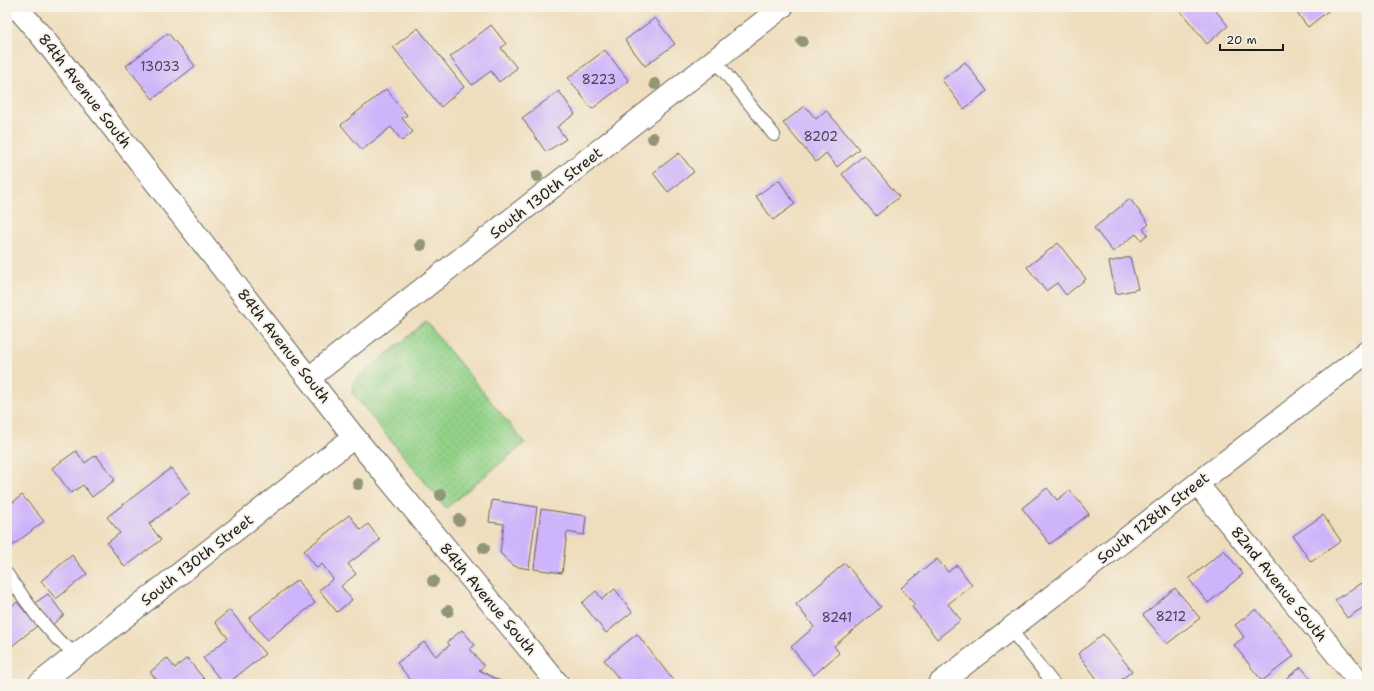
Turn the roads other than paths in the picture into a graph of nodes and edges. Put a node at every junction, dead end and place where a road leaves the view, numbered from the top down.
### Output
1 (13, 7) edge
2 (782, 7) edge
3 (715, 60) junction
4 (774, 135) dead end
5 (1367, 352) edge
6 (309, 378) junction
7 (355, 438) junction
8 (1197, 484) junction
9 (7, 574) edge
10 (1010, 629) junction
11 (78, 654) junction
12 (39, 684) edge
13 (558, 684) edge
14 (939, 684) edge
15 (1054, 684) edge
16 (1361, 684) edge

1 - 6 street, 84th Avenue South
2 - 3 street, South 130th Street
3 - 4 lane
3 - 6 street, South 130th Street
5 - 8 street, South 128th Street
6 - 7 street, 84th Avenue South
7 - 11 street, South 130th Street
7 - 13 street, 84th Avenue South
8 - 10 street, South 128th Street
8 - 16 street, 82nd Avenue South
9 - 11 lane
10 - 14 street, South 128th Street
10 - 15 lane
11 - 12 street, South 130th Street

